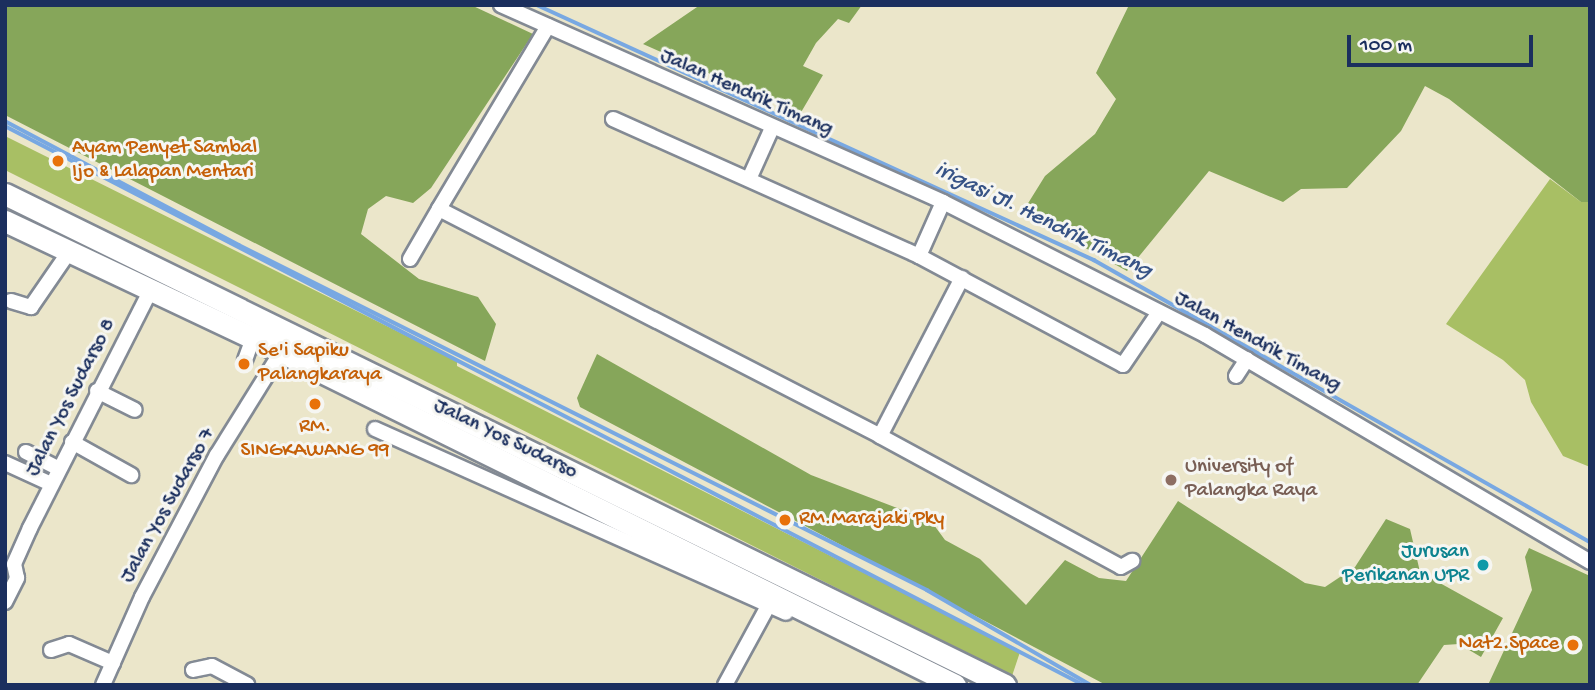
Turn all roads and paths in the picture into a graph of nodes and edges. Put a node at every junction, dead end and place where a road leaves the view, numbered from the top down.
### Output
1 (501, 5) edge
2 (548, 26) junction
3 (613, 118) dead end
4 (772, 128) junction
5 (749, 179) junction
6 (5, 194) edge
7 (943, 202) junction
8 (439, 209) junction
9 (5, 221) edge
10 (69, 252) junction
11 (919, 256) junction
12 (410, 259) dead end
13 (962, 278) junction
14 (151, 290) junction
15 (11, 301) dead end
16 (1159, 312) junction
17 (253, 338) junction
18 (281, 352) junction
19 (1247, 359) junction
20 (245, 360) dead end
21 (1236, 376) dead end
22 (97, 391) junction
23 (135, 410) dead end
24 (375, 429) dead end
25 (880, 436) junction
26 (72, 442) junction
27 (26, 452) dead end
28 (5, 463) edge
29 (532, 465) junction
30 (59, 469) junction
31 (131, 475) dead end
32 (51, 485) junction
33 (1132, 561) dead end
34 (1590, 562) edge
35 (10, 565) edge
36 (773, 596) junction
37 (5, 602) edge
38 (51, 650) dead end
39 (113, 663) junction
40 (193, 670) dead end
41 (103, 685) edge
42 (247, 685) edge
43 (725, 685) edge
44 (948, 685) edge
45 (955, 685) edge
46 (1005, 685) edge

1 - 2 street, Jalan Hendrik Timang
2 - 4 street, Jalan Hendrik Timang
2 - 8 street
3 - 5 street
4 - 5 street
4 - 7 street, Jalan Hendrik Timang
5 - 11 street
6 - 29 main road, Jalan Yos Sudarso
7 - 11 street
7 - 16 street, Jalan Hendrik Timang
8 - 12 street
8 - 25 street
9 - 10 main road, Jalan Yos Sudarso
10 - 14 main road, Jalan Yos Sudarso
10 - 15 street
11 - 13 street
13 - 16 street
13 - 25 street
14 - 17 main road, Jalan Yos Sudarso
14 - 22 street, Jalan Yos Sudarso 8
16 - 19 street, Jalan Hendrik Timang
17 - 18 main road, Jalan Yos Sudarso
17 - 20 street
18 - 29 main road, Jalan Yos Sudarso
18 - 39 street, Jalan Yos Sudarso 7
19 - 21 street
19 - 34 street, Jalan Hendrik Timang
22 - 23 street
22 - 26 street, Jalan Yos Sudarso 8
24 - 44 street
25 - 33 street
26 - 30 street, Jalan Yos Sudarso 8
26 - 31 street
27 - 30 street
28 - 32 street
29 - 36 main road, Jalan Yos Sudarso
29 - 46 main road, Jalan Yos Sudarso
30 - 32 street, Jalan Yos Sudarso 8
32 - 35 street, Jalan Yos Sudarso 8
35 - 37 street, Jalan Yos Sudarso 8
36 - 43 street
36 - 45 main road, Jalan Yos Sudarso
38 - 39 street
39 - 41 street, Jalan Yos Sudarso 7
40 - 42 street

